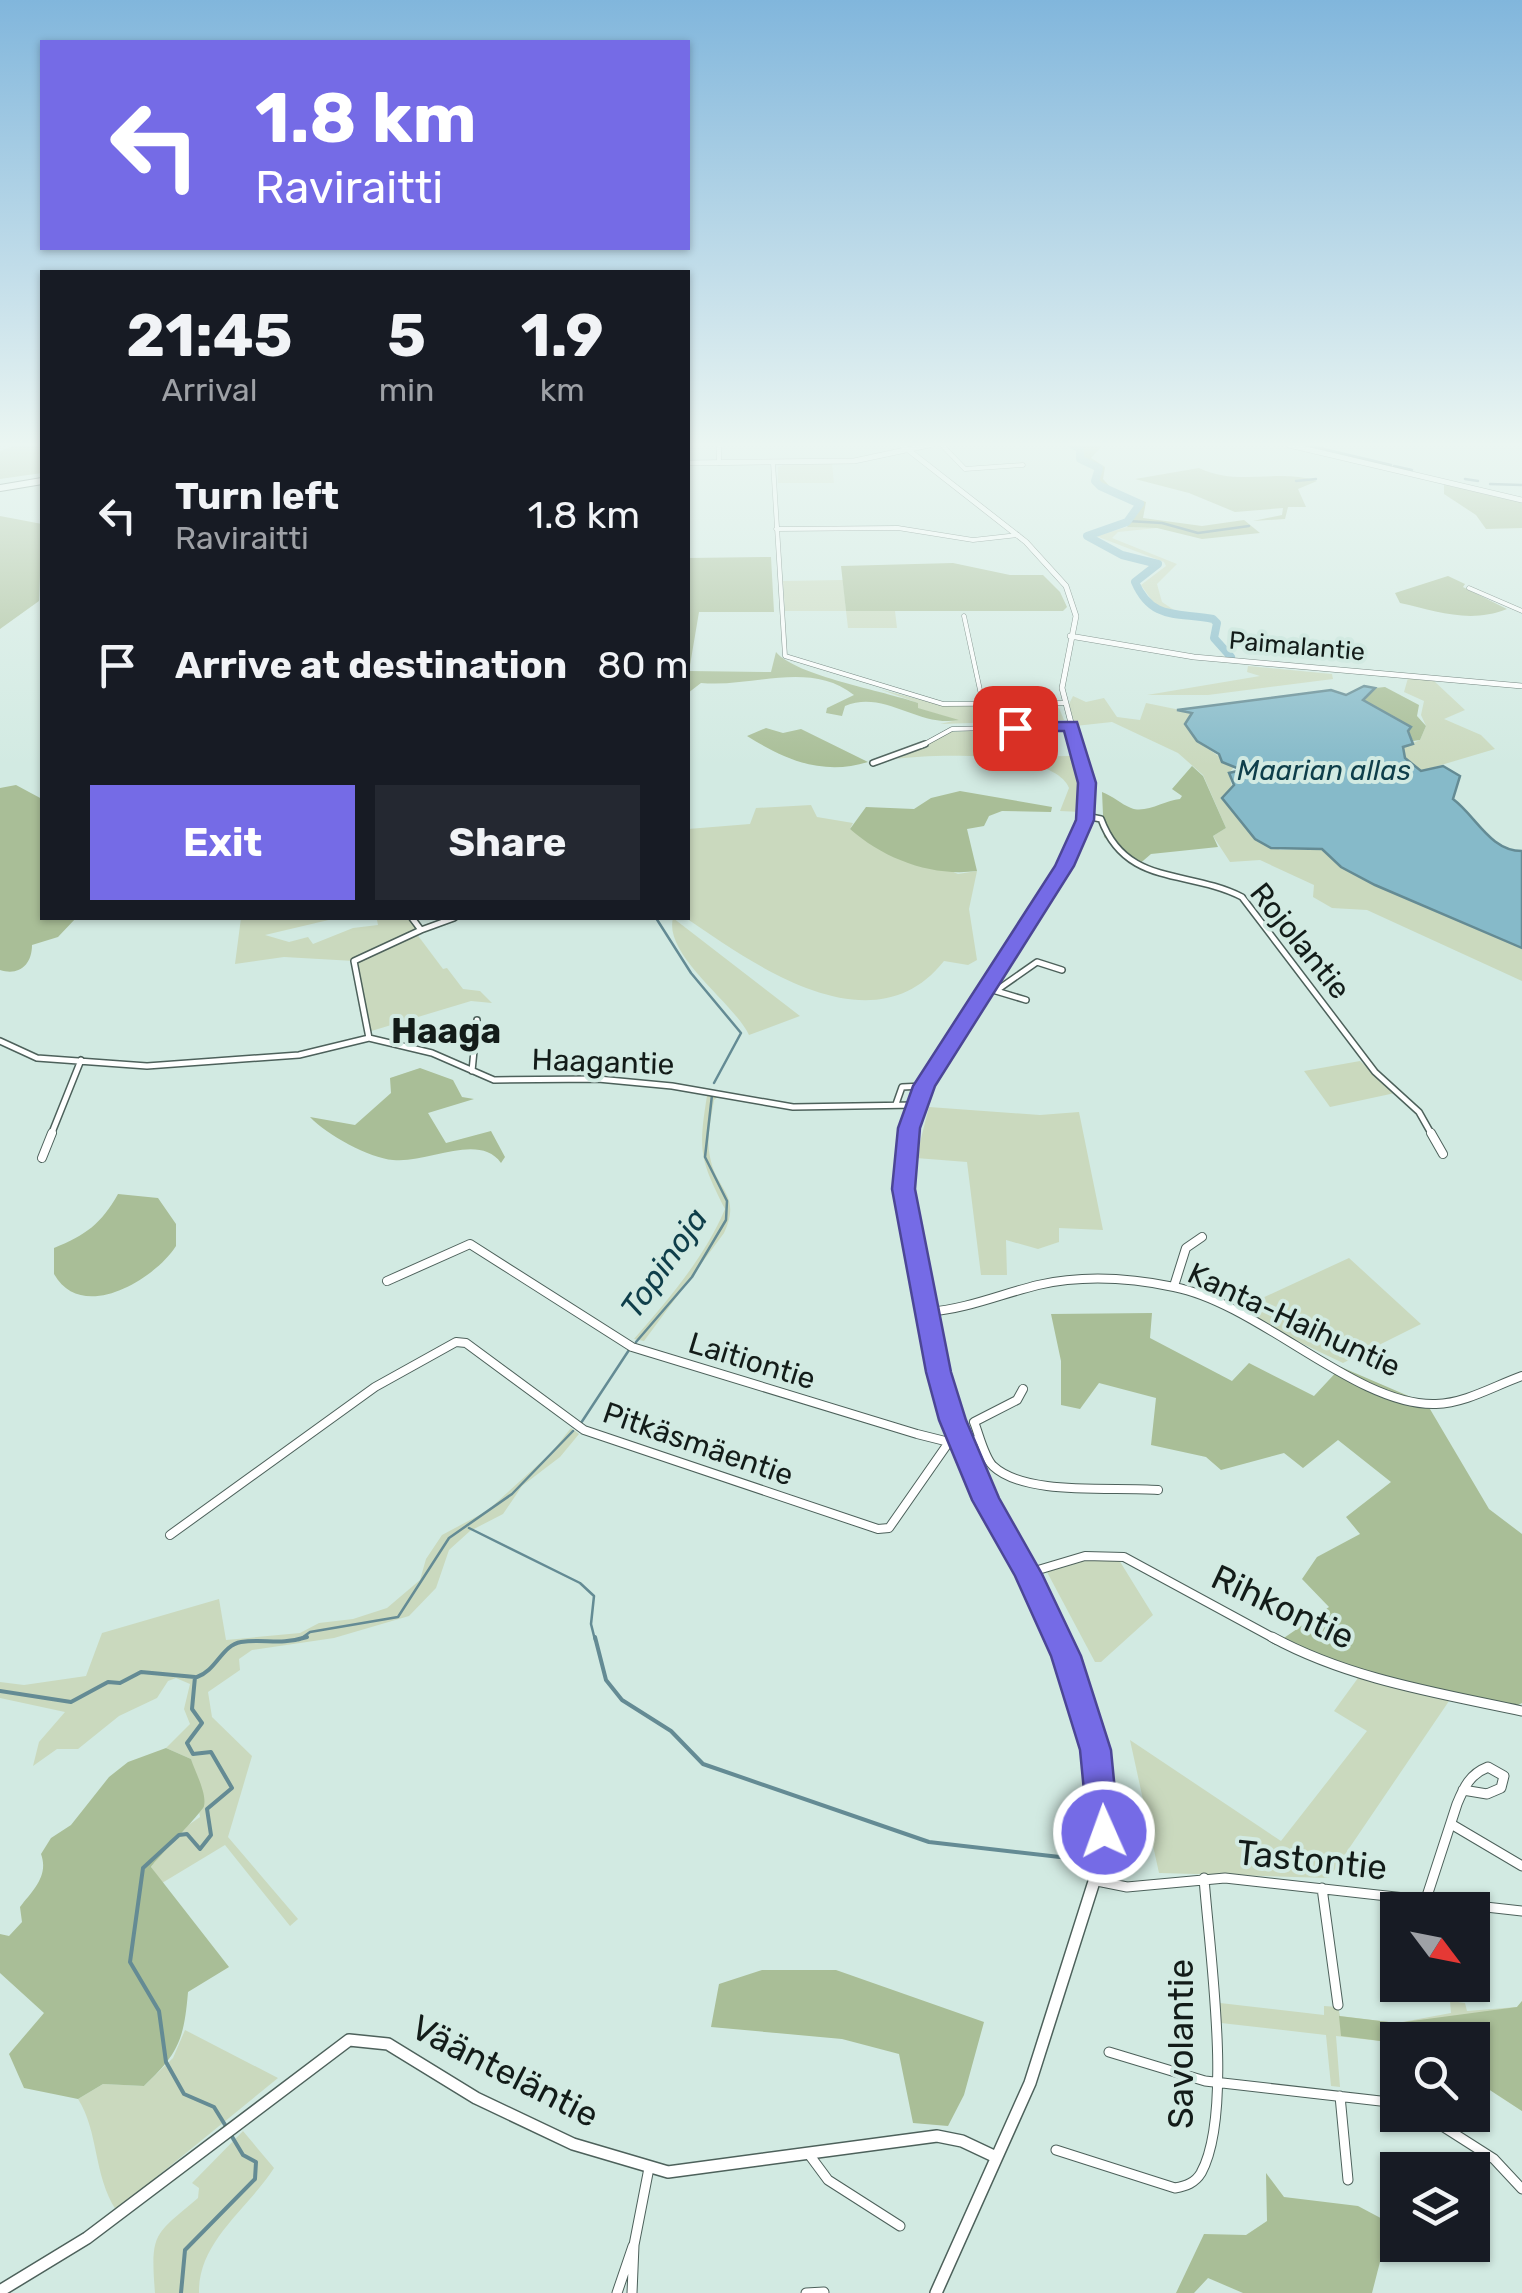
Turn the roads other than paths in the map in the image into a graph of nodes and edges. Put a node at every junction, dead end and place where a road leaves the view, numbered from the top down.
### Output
1 (778, 552) edge
2 (1033, 552) edge
3 (1468, 588) dead end
4 (1522, 610) edge
5 (964, 616) dead end
6 (1070, 636) junction
7 (1522, 686) edge
8 (1064, 703) junction
9 (983, 704) junction
10 (1071, 726) junction
11 (873, 763) dead end
12 (1086, 816) junction
13 (414, 920) edge
14 (449, 920) edge
15 (422, 930) junction
16 (1062, 970) dead end
17 (984, 988) junction
18 (995, 990) junction
19 (1026, 1000) dead end
20 (477, 1020) dead end
21 (369, 1038) junction
22 (0, 1042) edge
23 (81, 1060) junction
24 (472, 1071) junction
25 (924, 1086) junction
26 (896, 1104) junction
27 (916, 1105) junction
28 (1443, 1154) dead end
29 (42, 1158) dead end
30 (1202, 1236) dead end
31 (387, 1281) dead end
32 (1174, 1286) junction
33 (926, 1312) junction
34 (1522, 1376) edge
35 (1023, 1389) dead end
36 (978, 1440) junction
37 (955, 1442) junction
38 (1158, 1490) dead end
39 (170, 1535) dead end
40 (1028, 1574) junction
41 (1522, 1711) edge
42 (1462, 1790) dead end
43 (1452, 1824) junction
44 (1522, 1866) edge
45 (1204, 1878) junction
46 (1097, 1881) junction
47 (1322, 1888) junction
48 (1428, 1892) edge
49 (1380, 1894) edge
50 (1490, 1909) edge
51 (1522, 1911) edge
52 (1338, 2005) dead end
53 (1109, 2052) dead end
54 (1214, 2083) junction
55 (1340, 2096) junction
56 (1380, 2101) edge
57 (1452, 2132) edge
58 (1056, 2150) dead end
59 (807, 2152) junction
60 (996, 2157) junction
61 (649, 2168) junction
62 (1348, 2180) dead end
63 (1522, 2188) edge
64 (900, 2226) dead end
65 (634, 2245) junction
66 (0, 2291) edge
67 (824, 2292) edge
68 (617, 2293) edge
69 (632, 2293) edge
70 (806, 2293) edge
71 (936, 2293) edge

1 - 9 street
2 - 6 main road
3 - 4 street
5 - 9 street
6 - 7 main road, Paimalantie
6 - 8 main road
8 - 9 street
8 - 10 main road
10 - 11 street
10 - 12 main road
12 - 17 main road
12 - 28 street, Rojolantie
13 - 15 street
14 - 15 street
15 - 21 street
16 - 18 street
17 - 18 street
17 - 25 main road
18 - 19 street
20 - 24 street
21 - 23 street, Haagantie
21 - 24 street, Haagantie
22 - 23 street, Haagantie
23 - 29 street
24 - 26 street, Haagantie
25 - 26 street
25 - 27 main road
26 - 27 street, Haagantie
27 - 33 main road
30 - 32 street
31 - 37 street, Laitiontie
32 - 33 street, Kanta-Haihuntie
32 - 34 street, Kanta-Haihuntie
33 - 37 main road
35 - 36 street
36 - 37 street
36 - 38 street
37 - 39 street, Pitkäsmäentie
37 - 40 main road
40 - 41 street, Rihkontie
40 - 46 main road
42 - 43 street
43 - 44 street
43 - 48 street
45 - 46 street, Tastontie
45 - 47 street, Tastontie
45 - 54 street, Savolantie
46 - 60 main road
47 - 49 street, Tastontie
47 - 52 street
50 - 51 street, Tastontie
53 - 54 street
54 - 55 street
54 - 58 street, Savolantie
55 - 56 street
55 - 62 street
57 - 63 street
59 - 60 main road, Väänteläntie
59 - 61 main road, Väänteläntie
59 - 64 street
60 - 71 main road
61 - 65 street
61 - 66 main road, Väänteläntie
65 - 68 street
65 - 69 street
67 - 70 street

